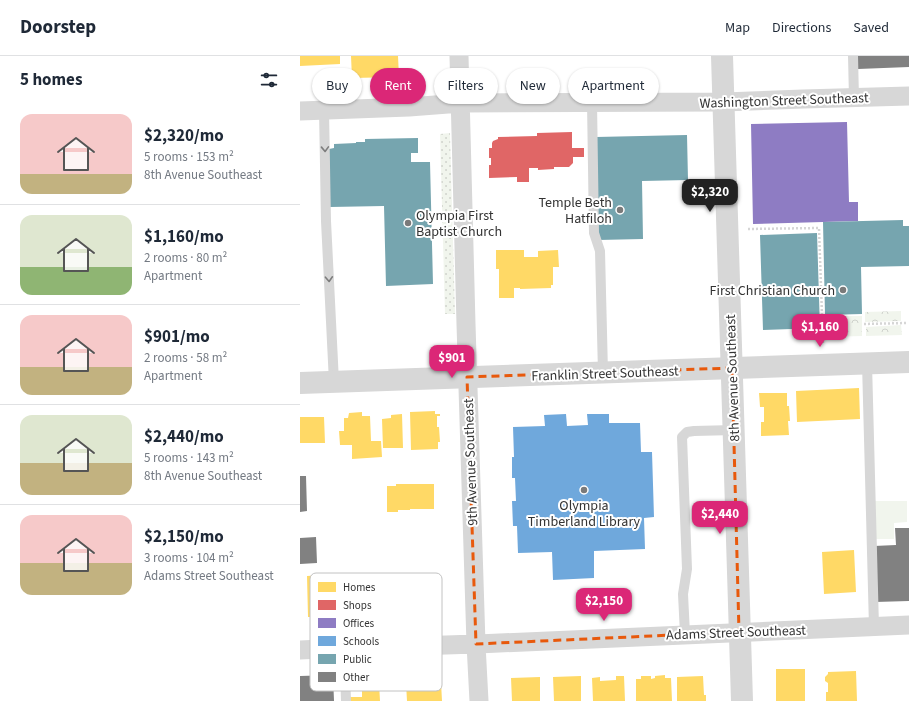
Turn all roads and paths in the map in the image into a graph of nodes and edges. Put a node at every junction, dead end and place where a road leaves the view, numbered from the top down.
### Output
1 (459, 56) edge
2 (722, 56) edge
3 (853, 56) edge
4 (460, 68) edge
5 (909, 96) edge
6 (854, 98) junction
7 (568, 102) edge
8 (659, 102) edge
9 (724, 102) junction
10 (498, 103) edge
11 (448, 104) edge
12 (461, 104) edge
13 (592, 104) edge
14 (324, 110) junction
15 (300, 111) edge
16 (748, 230) dead end
17 (906, 323) dead end
18 (864, 324) dead end
19 (824, 344) dead end
20 (909, 362) edge
21 (867, 363) junction
22 (732, 368) junction
23 (603, 373) junction
24 (468, 377) junction
25 (334, 382) junction
26 (300, 383) edge
27 (734, 430) junction
28 (909, 625) edge
29 (874, 627) junction
30 (740, 632) junction
31 (685, 634) junction
32 (476, 644) junction
33 (442, 645) edge
34 (300, 650) edge
35 (310, 650) edge
36 (346, 691) edge
37 (346, 701) edge
38 (478, 701) edge
39 (742, 701) edge

1 - 4 street, 9th Avenue Southeast
2 - 9 street, 8th Avenue Southeast
3 - 6 lane
5 - 6 street, Washington Street Southeast
6 - 9 street, Washington Street Southeast
7 - 10 street, Washington Street Southeast
8 - 9 street, Washington Street Southeast
9 - 22 street, 8th Avenue Southeast
11 - 14 street, Washington Street Southeast
12 - 24 street, 9th Avenue Southeast
13 - 23 lane
14 - 15 street, Washington Street Southeast
14 -> 25 lane
16 - 19 path
17 - 18 path
20 - 21 street, Franklin Street Southeast
21 - 22 street, Franklin Street Southeast
21 - 29 lane
22 - 23 street, Franklin Street Southeast
22 - 27 street, 8th Avenue Southeast
23 - 24 street, Franklin Street Southeast
24 - 25 street, Franklin Street Southeast
24 - 32 street, 9th Avenue Southeast
25 - 26 street, Franklin Street Southeast
27 - 30 street, 8th Avenue Southeast
27 - 31 lane
28 - 29 street, Adams Street Southeast
29 - 30 street, Adams Street Southeast
30 - 31 street, Adams Street Southeast
30 - 39 street, 8th Avenue Southeast
31 - 32 street, Adams Street Southeast
32 - 33 street, Adams Street Southeast
32 - 38 street, 9th Avenue Southeast
34 - 35 street, Adams Street Southeast
36 - 37 lane

